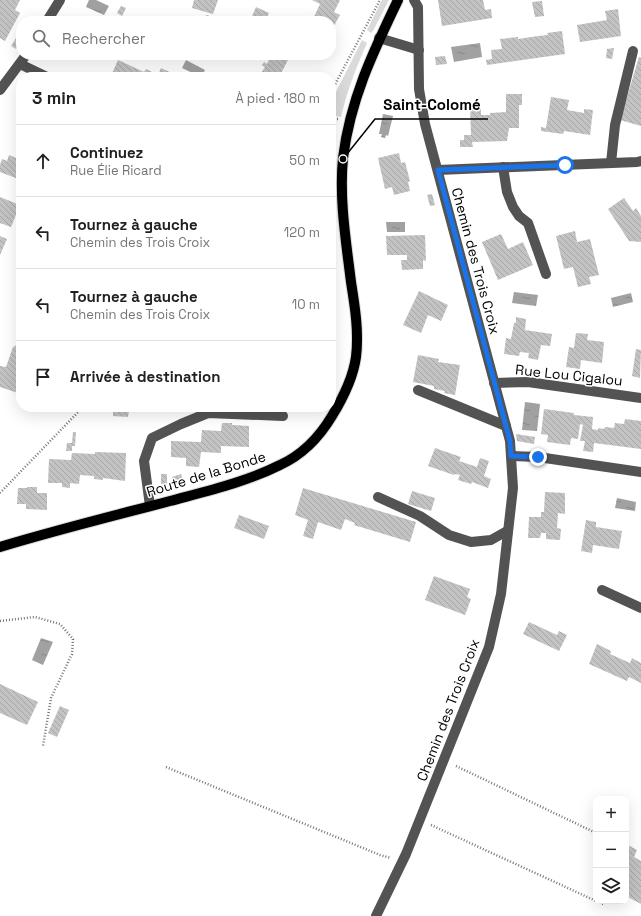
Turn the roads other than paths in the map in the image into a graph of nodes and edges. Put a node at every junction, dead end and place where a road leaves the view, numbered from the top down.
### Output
1 (60, 0) edge
2 (398, 0) edge
3 (414, 0) edge
4 (50, 16) edge
5 (379, 38) junction
6 (419, 50) junction
7 (633, 51) dead end
8 (23, 60) edge
9 (20, 64) junction
10 (37, 72) edge
11 (0, 90) edge
12 (641, 161) edge
13 (611, 163) junction
14 (503, 167) junction
15 (438, 170) junction
16 (546, 274) dead end
17 (494, 383) junction
18 (418, 390) dead end
19 (641, 398) edge
20 (336, 409) edge
21 (334, 412) edge
22 (283, 416) dead end
23 (506, 426) junction
24 (511, 456) junction
25 (641, 472) edge
26 (378, 496) dead end
27 (150, 506) junction
28 (508, 531) junction
29 (0, 547) edge
30 (602, 590) dead end
31 (641, 608) edge
32 (376, 916) edge

1 - 4 street
2 - 5 main road, Route de la Bonde
3 - 6 street, Chemin des Trois Croix
5 - 6 street
5 - 20 main road, Route de la Bonde
6 - 15 street, Chemin des Trois Croix
7 - 13 street
8 - 9 street
9 - 10 street
9 - 11 street
12 - 13 street
13 - 14 street
14 - 15 street
14 - 16 street
15 - 17 street, Chemin des Trois Croix
17 - 19 street, Rue Lou Cigalou
17 - 23 street, Chemin des Trois Croix
18 - 23 street
21 - 27 main road, Route de la Bonde
22 - 27 street
23 - 24 street, Chemin des Trois Croix
24 - 25 street
24 - 28 street, Chemin des Trois Croix
26 - 28 street
27 - 29 main road, Route de la Bonde
28 - 32 street, Chemin des Trois Croix
30 - 31 street

